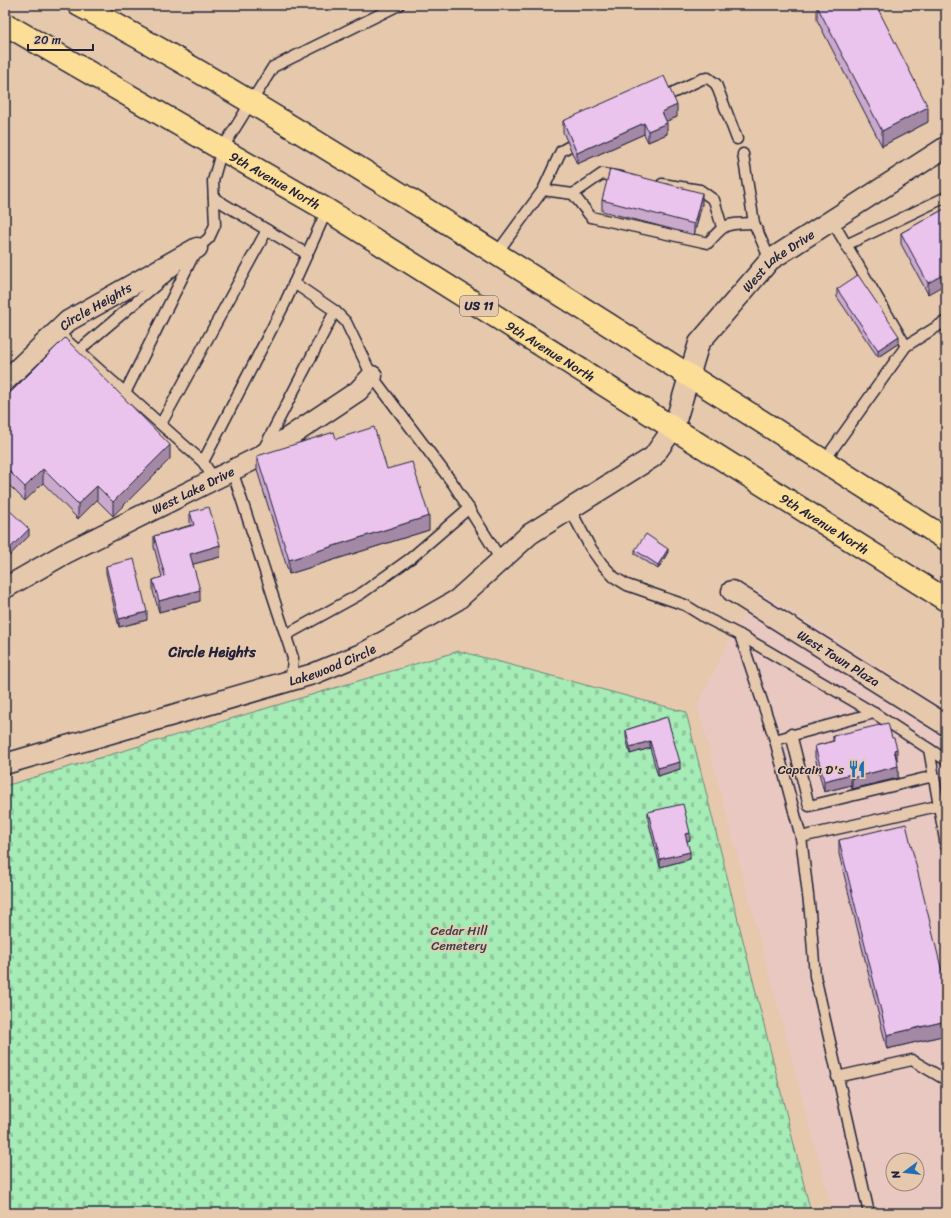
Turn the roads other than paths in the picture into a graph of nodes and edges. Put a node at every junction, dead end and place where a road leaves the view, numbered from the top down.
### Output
1 (79, 5) edge
2 (398, 5) edge
3 (5, 24) edge
4 (668, 95) edge
5 (250, 102) junction
6 (737, 139) dead end
7 (570, 146) edge
8 (946, 147) edge
9 (222, 149) junction
10 (743, 154) dead end
11 (632, 179) edge
12 (655, 183) edge
13 (543, 190) junction
14 (573, 194) junction
15 (946, 197) edge
16 (214, 198) junction
17 (327, 210) junction
18 (831, 219) junction
19 (754, 223) junction
20 (722, 227) junction
21 (267, 230) junction
22 (846, 244) junction
23 (197, 248) junction
24 (307, 254) junction
25 (496, 254) junction
26 (770, 260) junction
27 (294, 283) junction
28 (335, 311) junction
29 (946, 321) edge
30 (57, 332) junction
31 (906, 346) junction
32 (78, 351) junction
33 (689, 374) junction
34 (372, 376) junction
35 (5, 381) edge
36 (125, 393) junction
37 (161, 424) junction
38 (674, 427) junction
39 (259, 457) junction
40 (824, 461) junction
41 (203, 462) junction
42 (223, 475) junction
43 (617, 480) joint
44 (469, 508) junction
45 (570, 509) junction
46 (946, 539) edge
47 (502, 560) junction
48 (5, 588) edge
49 (732, 591) dead end
50 (946, 600) edge
51 (286, 635) junction
52 (740, 635) junction
53 (291, 681) junction
54 (874, 713) junction
55 (946, 725) edge
56 (791, 734) junction
57 (775, 740) junction
58 (929, 749) junction
59 (946, 760) edge
60 (5, 764) edge
61 (934, 776) junction
62 (943, 805) edge
63 (800, 837) junction
64 (946, 846) edge
65 (837, 1077) junction
66 (946, 1080) edge
67 (869, 1213) edge

1 - 5 main road
2 - 5 lane
3 - 9 main road, 9th Avenue North / US 11
4 - 6 lane
5 - 9 lane
5 - 25 main road
7 - 13 lane
8 - 18 street, West Lake Drive
9 - 16 lane
9 - 17 main road, 9th Avenue North / US 11
10 - 19 lane
11 - 14 lane
12 - 20 lane
13 - 14 lane
13 - 25 lane
14 - 20 lane
15 - 22 lane
16 - 21 lane
16 - 23 lane
17 - 24 lane
17 - 38 main road, 9th Avenue North / US 11
18 - 22 lane
18 - 26 street, West Lake Drive
19 - 20 lane
19 - 26 lane
21 - 24 lane
21 - 37 lane
22 - 31 lane
23 - 30 street, Circle Heights
23 - 32 lane
23 - 36 lane
24 - 27 lane
25 - 33 main road
26 - 33 street, West Lake Drive
27 - 28 lane
27 - 41 lane
28 - 34 lane
28 - 39 lane
29 - 31 lane
30 - 32 lane
30 - 35 street, Circle Heights
31 - 40 lane
32 - 36 lane
33 - 38 street, West Lake Drive
33 - 40 main road
34 - 39 street, West Lake Drive
34 - 44 lane
36 - 37 lane
37 - 41 lane
38 - 43 street, West Lake Drive
38 - 50 main road, 9th Avenue North / US 11
39 - 42 street, West Lake Drive
40 - 46 main road
41 - 42 lane
42 - 48 street, West Lake Drive
42 - 51 lane
43 - 45 street, Lakewood Circle
44 - 47 lane
44 - 51 lane
45 - 47 street, Lakewood Circle
45 - 52 lane
47 - 53 street, Lakewood Circle
49 - 55 street, West Town Plaza
51 - 53 lane
52 - 54 lane
52 - 57 lane
53 - 60 street, Lakewood Circle
54 - 56 lane
54 - 58 lane
56 - 57 lane
56 - 61 lane
57 - 63 lane
58 - 59 lane
58 - 61 lane
61 - 62 lane
62 - 63 lane
62 - 64 lane
63 - 65 lane
65 - 66 lane
65 - 67 lane

